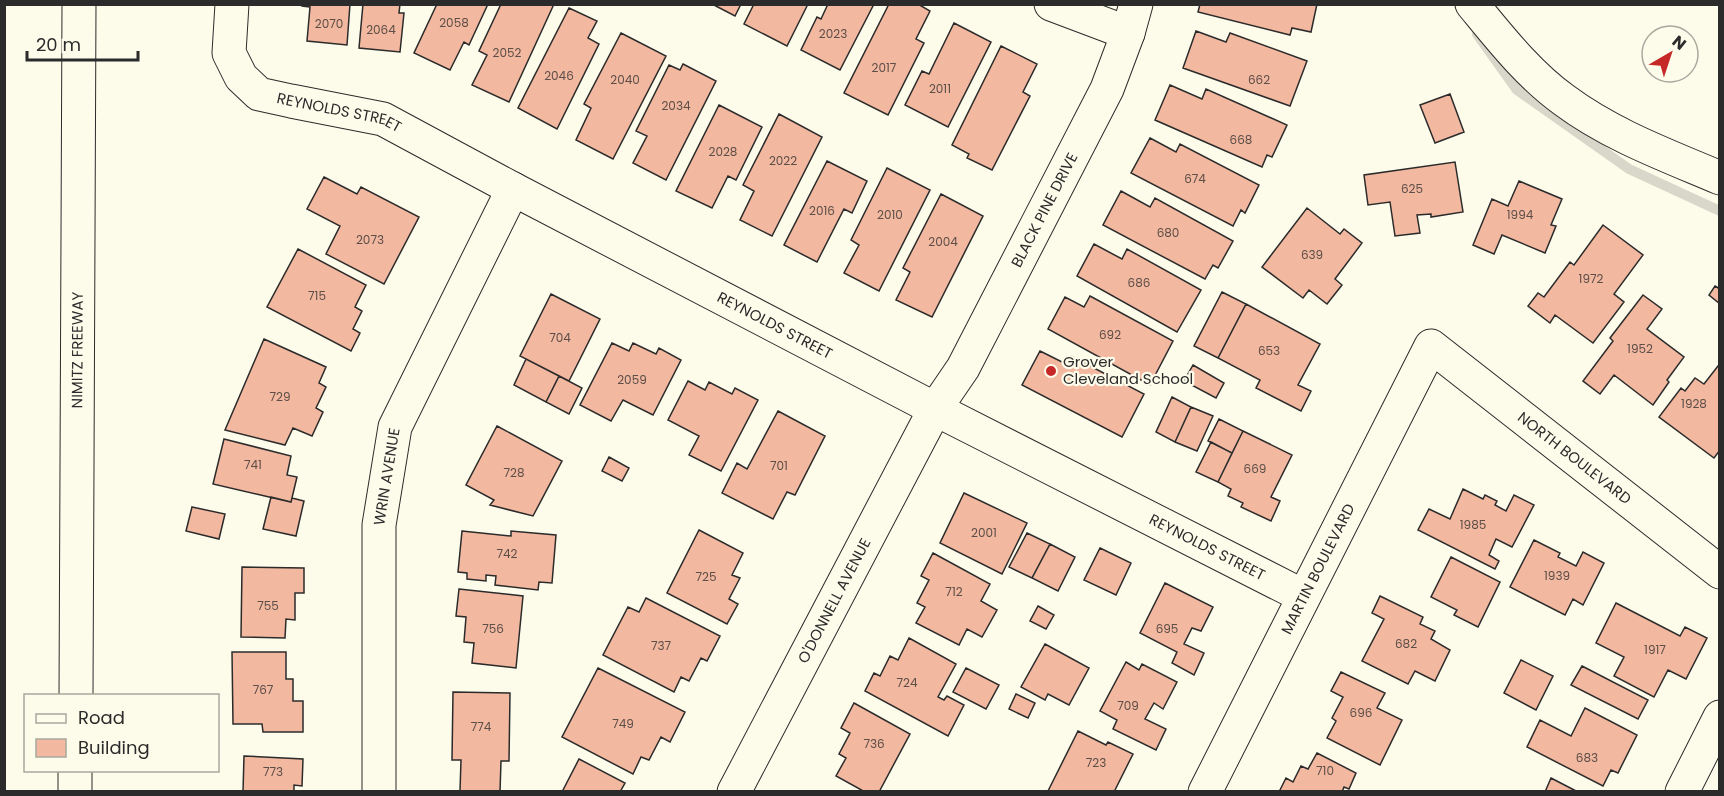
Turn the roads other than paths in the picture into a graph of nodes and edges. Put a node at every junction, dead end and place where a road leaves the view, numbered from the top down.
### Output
1 (79, 4) edge
2 (232, 4) edge
3 (1051, 4) edge
4 (1472, 4) edge
5 (1132, 19) edge
6 (1719, 178) edge
7 (513, 189) junction
8 (1431, 346) joint
9 (935, 409) junction
10 (1719, 572) edge
11 (1303, 596) junction
12 (76, 694) edge
13 (1719, 717) edge
14 (75, 772) edge
15 (75, 792) edge
16 (379, 792) edge
17 (734, 792) edge
18 (1204, 792) edge
19 (1682, 792) edge

1 - 12 main road, NIMITZ FREEWAY
2 - 7 main road, REYNOLDS STREET
3 - 5 main road
4 - 6 main road
5 - 9 main road, BLACK PINE DRIVE
7 - 9 main road, REYNOLDS STREET
7 - 16 main road, WRIN AVENUE
8 - 10 main road, NORTH BOULEVARD
8 - 11 main road, MARTIN BOULEVARD
9 - 11 main road, REYNOLDS STREET
9 - 17 main road, O'DONNELL AVENUE
11 - 18 main road, MARTIN BOULEVARD
13 - 19 main road
14 - 15 main road

